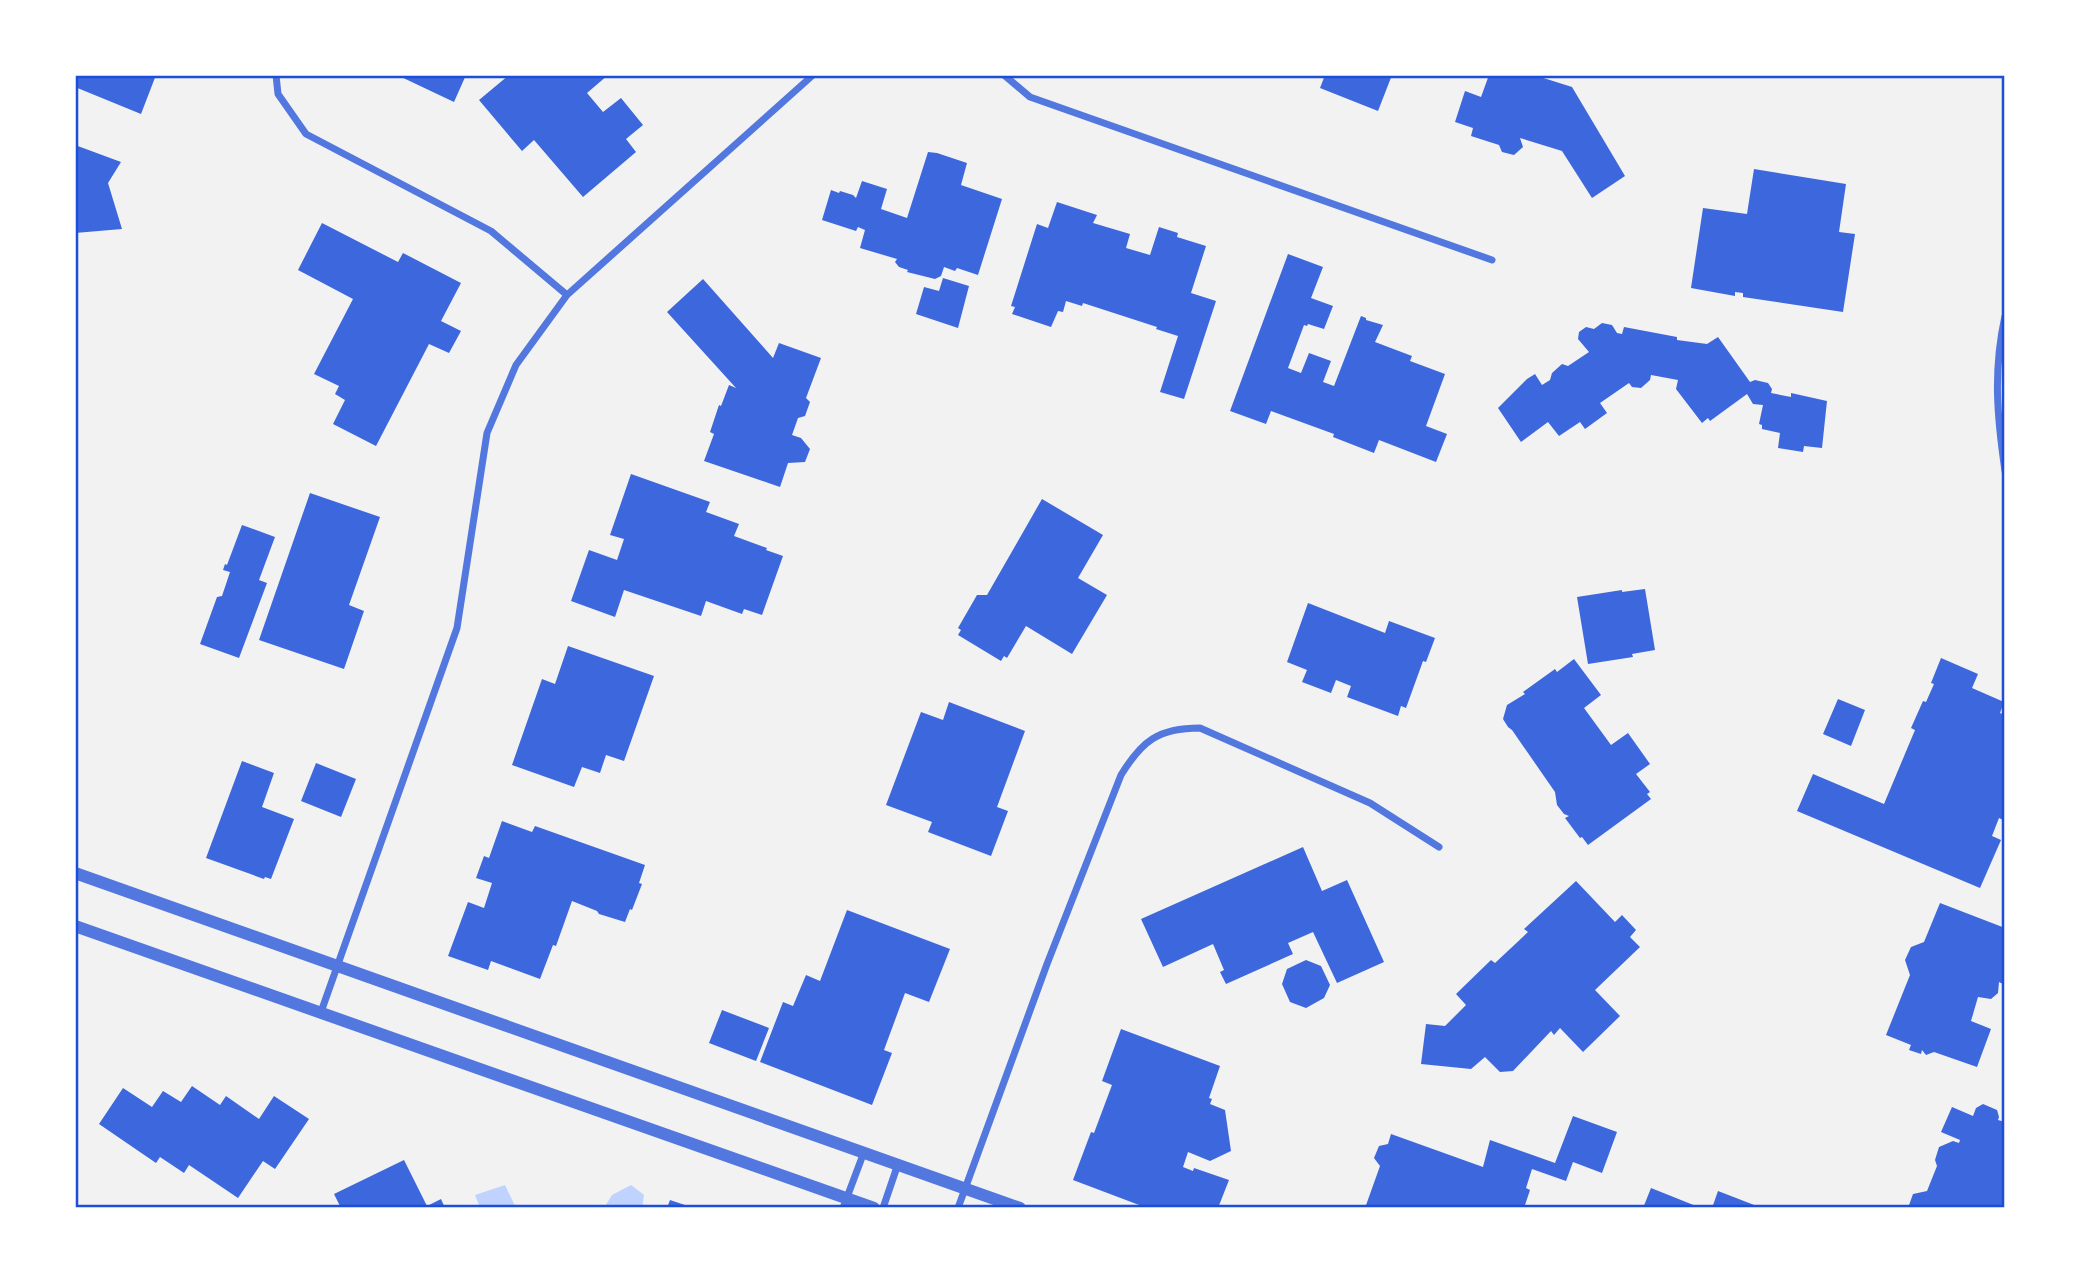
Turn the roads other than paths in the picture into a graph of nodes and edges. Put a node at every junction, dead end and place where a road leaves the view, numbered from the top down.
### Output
1 (276, 75) edge
2 (813, 75) edge
3 (1004, 75) edge
4 (1492, 260) dead end
5 (567, 295) junction
6 (2005, 316) edge
7 (2005, 471) edge
8 (1439, 847) dead end
9 (75, 873) edge
10 (75, 926) edge
11 (337, 966) junction
12 (321, 1012) junction
13 (864, 1152) junction
14 (898, 1164) junction
15 (965, 1188) junction
16 (845, 1203) edge
17 (874, 1208) edge
18 (883, 1208) edge
19 (958, 1208) edge
20 (1020, 1208) edge

1 - 5 street
2 - 5 street
3 - 4 street
5 - 11 street
6 - 7 street
8 - 15 street
9 - 11 street
10 - 12 street
11 - 12 street
11 - 13 street
12 - 16 street
13 - 14 street
13 - 16 street
14 - 15 street
14 - 18 street
15 - 19 street
15 - 20 street
16 - 17 street

